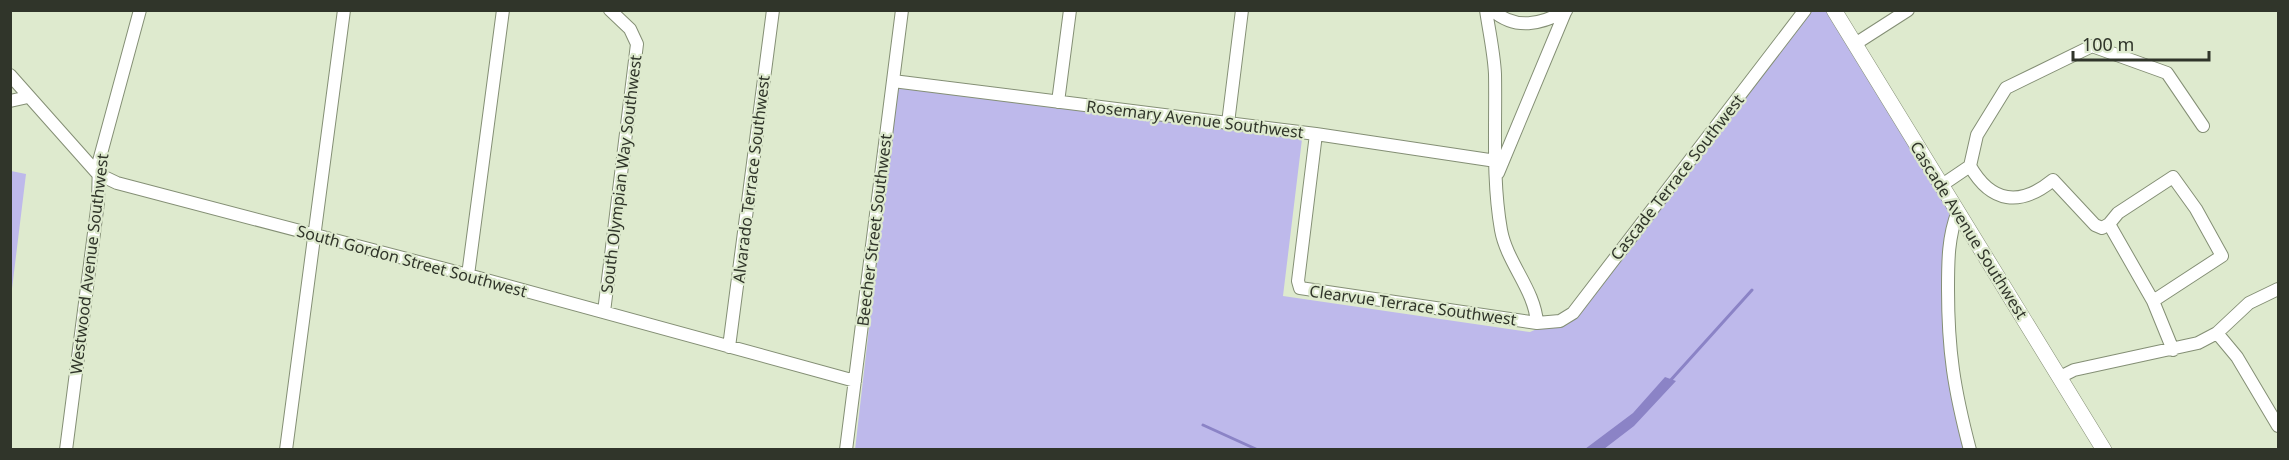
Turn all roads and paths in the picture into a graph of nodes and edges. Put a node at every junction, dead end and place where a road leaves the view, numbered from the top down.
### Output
1 (140, 10) edge
2 (344, 10) edge
3 (503, 10) edge
4 (610, 10) edge
5 (773, 10) edge
6 (902, 10) edge
7 (1070, 10) edge
8 (1242, 10) edge
9 (1486, 10) edge
10 (1492, 10) edge
11 (1566, 10) edge
12 (1805, 10) edge
13 (1834, 10) edge
14 (1908, 10) edge
15 (1855, 44) junction
16 (10, 75) edge
17 (893, 81) junction
18 (28, 97) junction
19 (10, 101) edge
20 (1058, 102) junction
21 (1228, 123) junction
22 (2203, 126) dead end
23 (1316, 134) junction
24 (1496, 161) junction
25 (1970, 166) junction
26 (98, 174) junction
27 (1496, 178) junction
28 (1942, 185) junction
29 (1958, 211) junction
30 (2109, 224) junction
31 (315, 235) junction
32 (468, 275) junction
33 (2278, 289) edge
34 (2153, 301) junction
35 (604, 312) junction
36 (1537, 323) junction
37 (2217, 333) junction
38 (729, 347) junction
39 (2173, 350) junction
40 (2060, 377) junction
41 (855, 381) junction
42 (2278, 426) edge
43 (66, 450) edge
44 (286, 450) edge
45 (846, 450) edge
46 (1970, 450) edge
47 (2104, 450) edge

1 - 26 street, Westwood Avenue Southwest
2 - 31 street
3 - 32 street
4 - 35 street, South Olympian Way Southwest
5 - 38 street, Alvarado Terrace Southwest
6 - 17 street, Beecher Street Southwest
7 - 20 street
8 - 21 street
9 - 24 street
10 - 11 street
11 - 27 street
12 - 36 street, Cascade Terrace Southwest
13 - 15 main road, Cascade Avenue Southwest
14 - 15 street
15 - 28 main road, Cascade Avenue Southwest
16 - 18 street, South Gordon Street Southwest
17 - 20 street, Rosemary Avenue Southwest
17 - 41 street, Beecher Street Southwest
18 - 19 street
18 - 26 street, South Gordon Street Southwest
20 - 21 street, Rosemary Avenue Southwest
21 - 23 street, Rosemary Avenue Southwest
22 - 25 street
23 - 24 street, Rosemary Avenue Southwest
23 - 36 street, Clearvue Terrace Southwest
24 - 27 street
25 - 28 street
25 - 30 street
26 - 31 street, South Gordon Street Southwest
26 - 43 street, Westwood Avenue Southwest
27 - 36 street
28 - 29 main road, Cascade Avenue Southwest
29 - 40 main road, Cascade Avenue Southwest
29 - 46 street
30 - 34 street
30 - 34 street
31 - 32 street, South Gordon Street Southwest
31 - 44 street
32 - 35 street, South Gordon Street Southwest
33 - 37 street
34 - 39 street
35 - 38 street, South Gordon Street Southwest
37 - 39 street
37 - 42 street
38 - 41 street, South Gordon Street Southwest
39 - 40 street
40 - 47 main road, Cascade Avenue Southwest
41 - 45 street, Beecher Street Southwest

